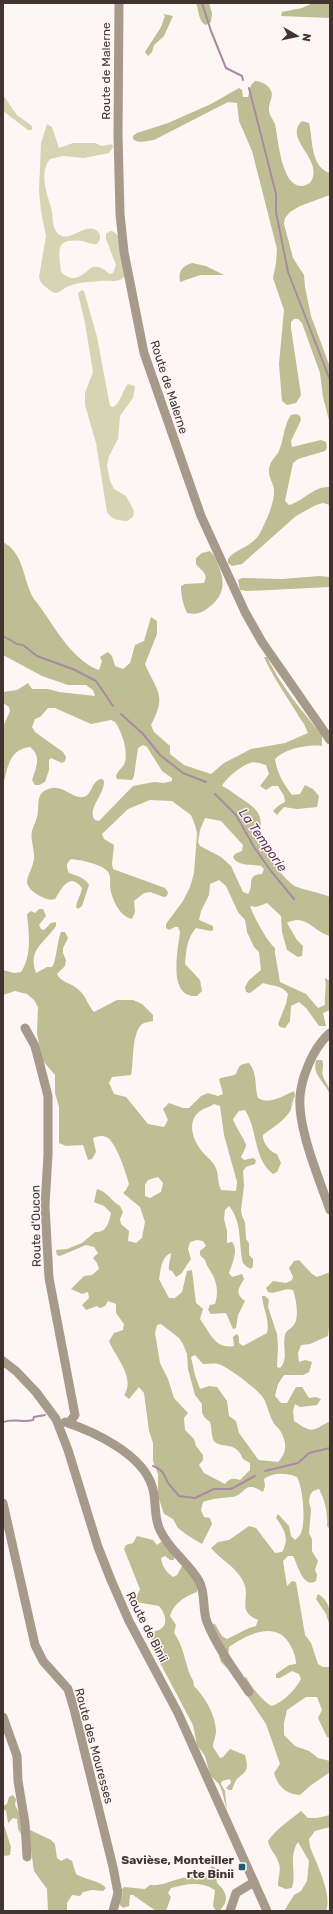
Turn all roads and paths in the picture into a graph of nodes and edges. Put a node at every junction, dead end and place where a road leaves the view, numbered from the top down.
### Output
1 (119, 3) edge
2 (330, 740) edge
3 (25, 1028) dead end
4 (330, 1033) edge
5 (330, 1210) edge
6 (3, 1361) edge
7 (56, 1419) junction
8 (69, 1423) junction
9 (3, 1503) edge
10 (249, 1692) dead end
11 (3, 1716) edge
12 (27, 1857) dead end
13 (254, 1882) junction
14 (113, 1911) edge
15 (230, 1911) edge
16 (267, 1911) edge

1 - 2 street, Route de Malerne
3 - 8 street, Route d'Oucon
4 - 5 street
6 - 7 street, Route de Binii
7 - 8 street
7 - 13 street, Route de Binii
8 - 10 street
9 - 14 street, Route des Mouresses
11 - 12 street
13 - 15 street
13 - 16 street, Route de Binii

